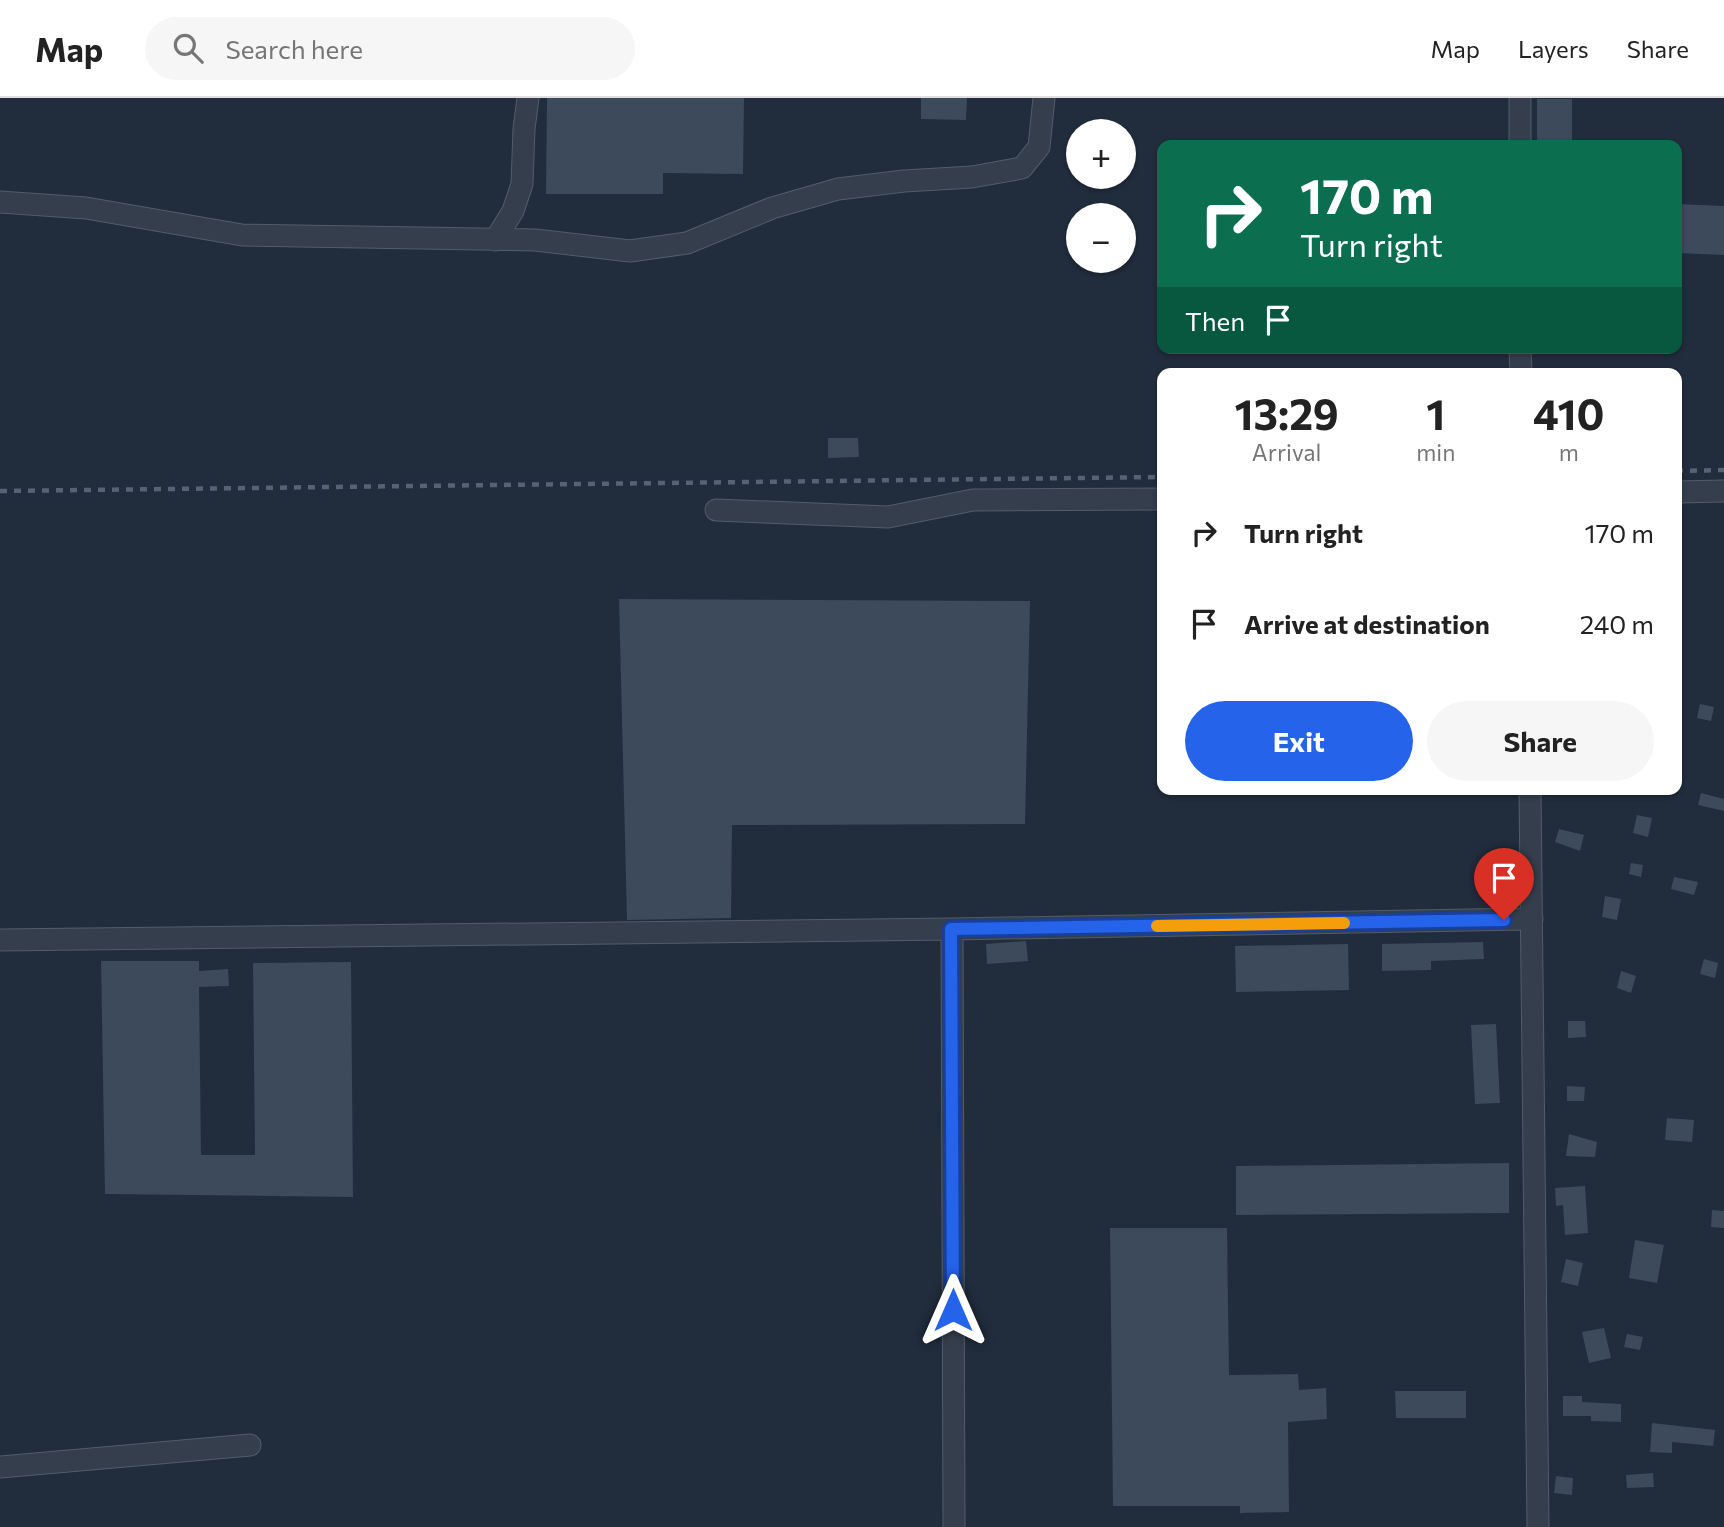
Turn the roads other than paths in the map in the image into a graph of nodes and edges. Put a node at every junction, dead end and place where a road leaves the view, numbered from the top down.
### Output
1 (528, 98) edge
2 (1044, 98) edge
3 (1520, 98) edge
4 (1520, 140) edge
5 (0, 202) edge
6 (495, 240) junction
7 (1724, 491) edge
8 (1682, 492) edge
9 (1157, 499) edge
10 (716, 510) dead end
11 (1530, 795) edge
12 (1532, 919) junction
13 (951, 929) junction
14 (0, 940) edge
15 (250, 1445) dead end
16 (0, 1468) edge
17 (954, 1527) edge
18 (1538, 1527) edge

1 - 6 street
2 - 6 street
3 - 4 street
5 - 6 street
7 - 8 street
9 - 10 street
11 - 12 street
12 - 13 street
12 - 18 street
13 - 14 street
13 - 17 street
15 - 16 street

